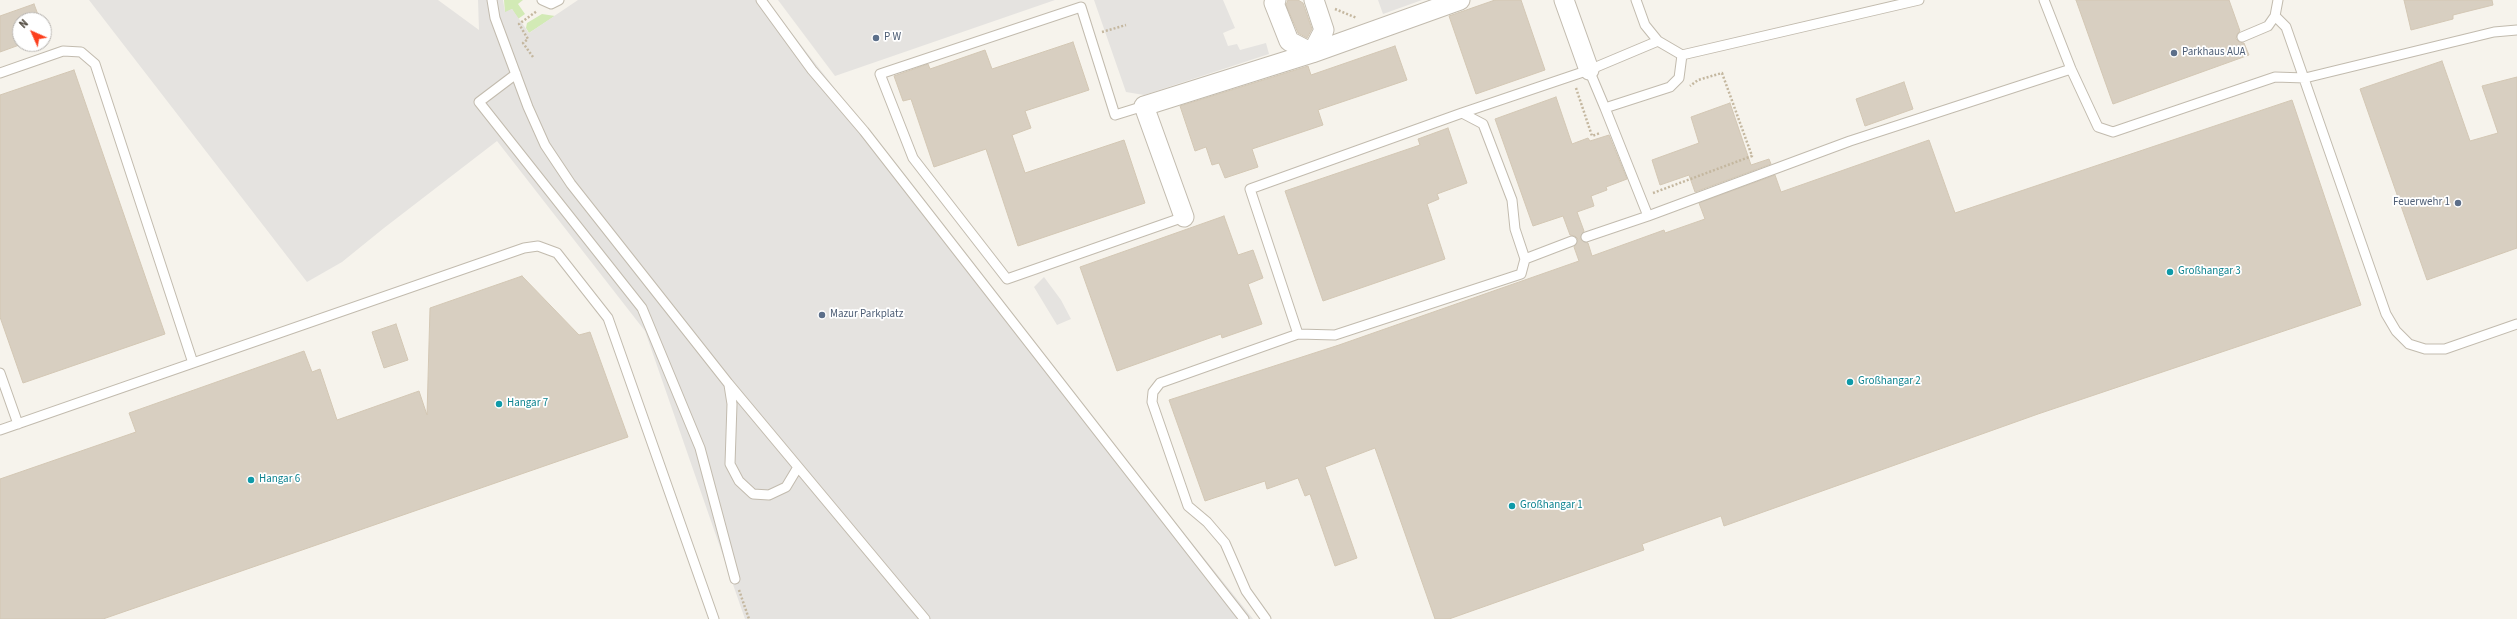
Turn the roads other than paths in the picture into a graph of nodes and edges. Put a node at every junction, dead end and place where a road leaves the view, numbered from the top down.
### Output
1 (492, 0) edge
2 (542, 0) edge
3 (559, 0) edge
4 (761, 0) edge
5 (1276, 0) edge
6 (1314, 0) edge
7 (1460, 0) edge
8 (1564, 0) edge
9 (1636, 0) edge
10 (1919, 0) edge
11 (2044, 0) edge
12 (2278, 0) edge
13 (2275, 16) junction
14 (2517, 30) edge
15 (2242, 37) dead end
16 (1658, 41) junction
17 (1312, 53) junction
18 (1682, 55) junction
19 (2071, 69) junction
20 (1589, 70) junction
21 (0, 73) edge
22 (516, 74) junction
23 (2305, 78) junction
24 (1144, 106) junction
25 (1604, 108) junction
26 (1462, 112) junction
27 (1648, 216) junction
28 (1184, 217) joint
29 (1586, 237) dead end
30 (1572, 242) dead end
31 (1525, 259) junction
32 (2517, 324) edge
33 (1298, 334) junction
34 (192, 363) junction
35 (0, 373) edge
36 (728, 383) junction
37 (18, 424) junction
38 (0, 430) edge
39 (798, 467) junction
40 (735, 579) road end
41 (714, 619) edge
42 (925, 619) edge
43 (1244, 619) edge
44 (1266, 619) edge

1 - 22 lane
2 - 3 lane
4 - 43 lane
5 - 17 street
6 - 17 street
7 - 17 street
8 - 20 street
9 - 16 lane
10 - 18 lane
11 - 19 lane
12 - 13 lane
13 - 15 lane
13 - 23 lane
14 - 23 lane
16 - 18 lane
16 - 20 lane
17 - 24 street
18 - 25 lane
19 - 23 lane
19 - 27 lane
20 - 25 lane
20 - 26 lane
21 - 34 lane
22 - 36 lane
22 - 40 lane
23 - 32 lane
24 - 28 street
24 - 28 lane
25 - 27 lane
26 - 31 lane
26 - 33 lane
27 - 29 lane
30 - 31 lane
31 - 33 lane
33 - 44 lane
34 - 37 lane
34 - 41 lane
35 - 37 lane
36 - 39 lane
36 - 39 lane
37 - 38 lane
39 - 42 lane

